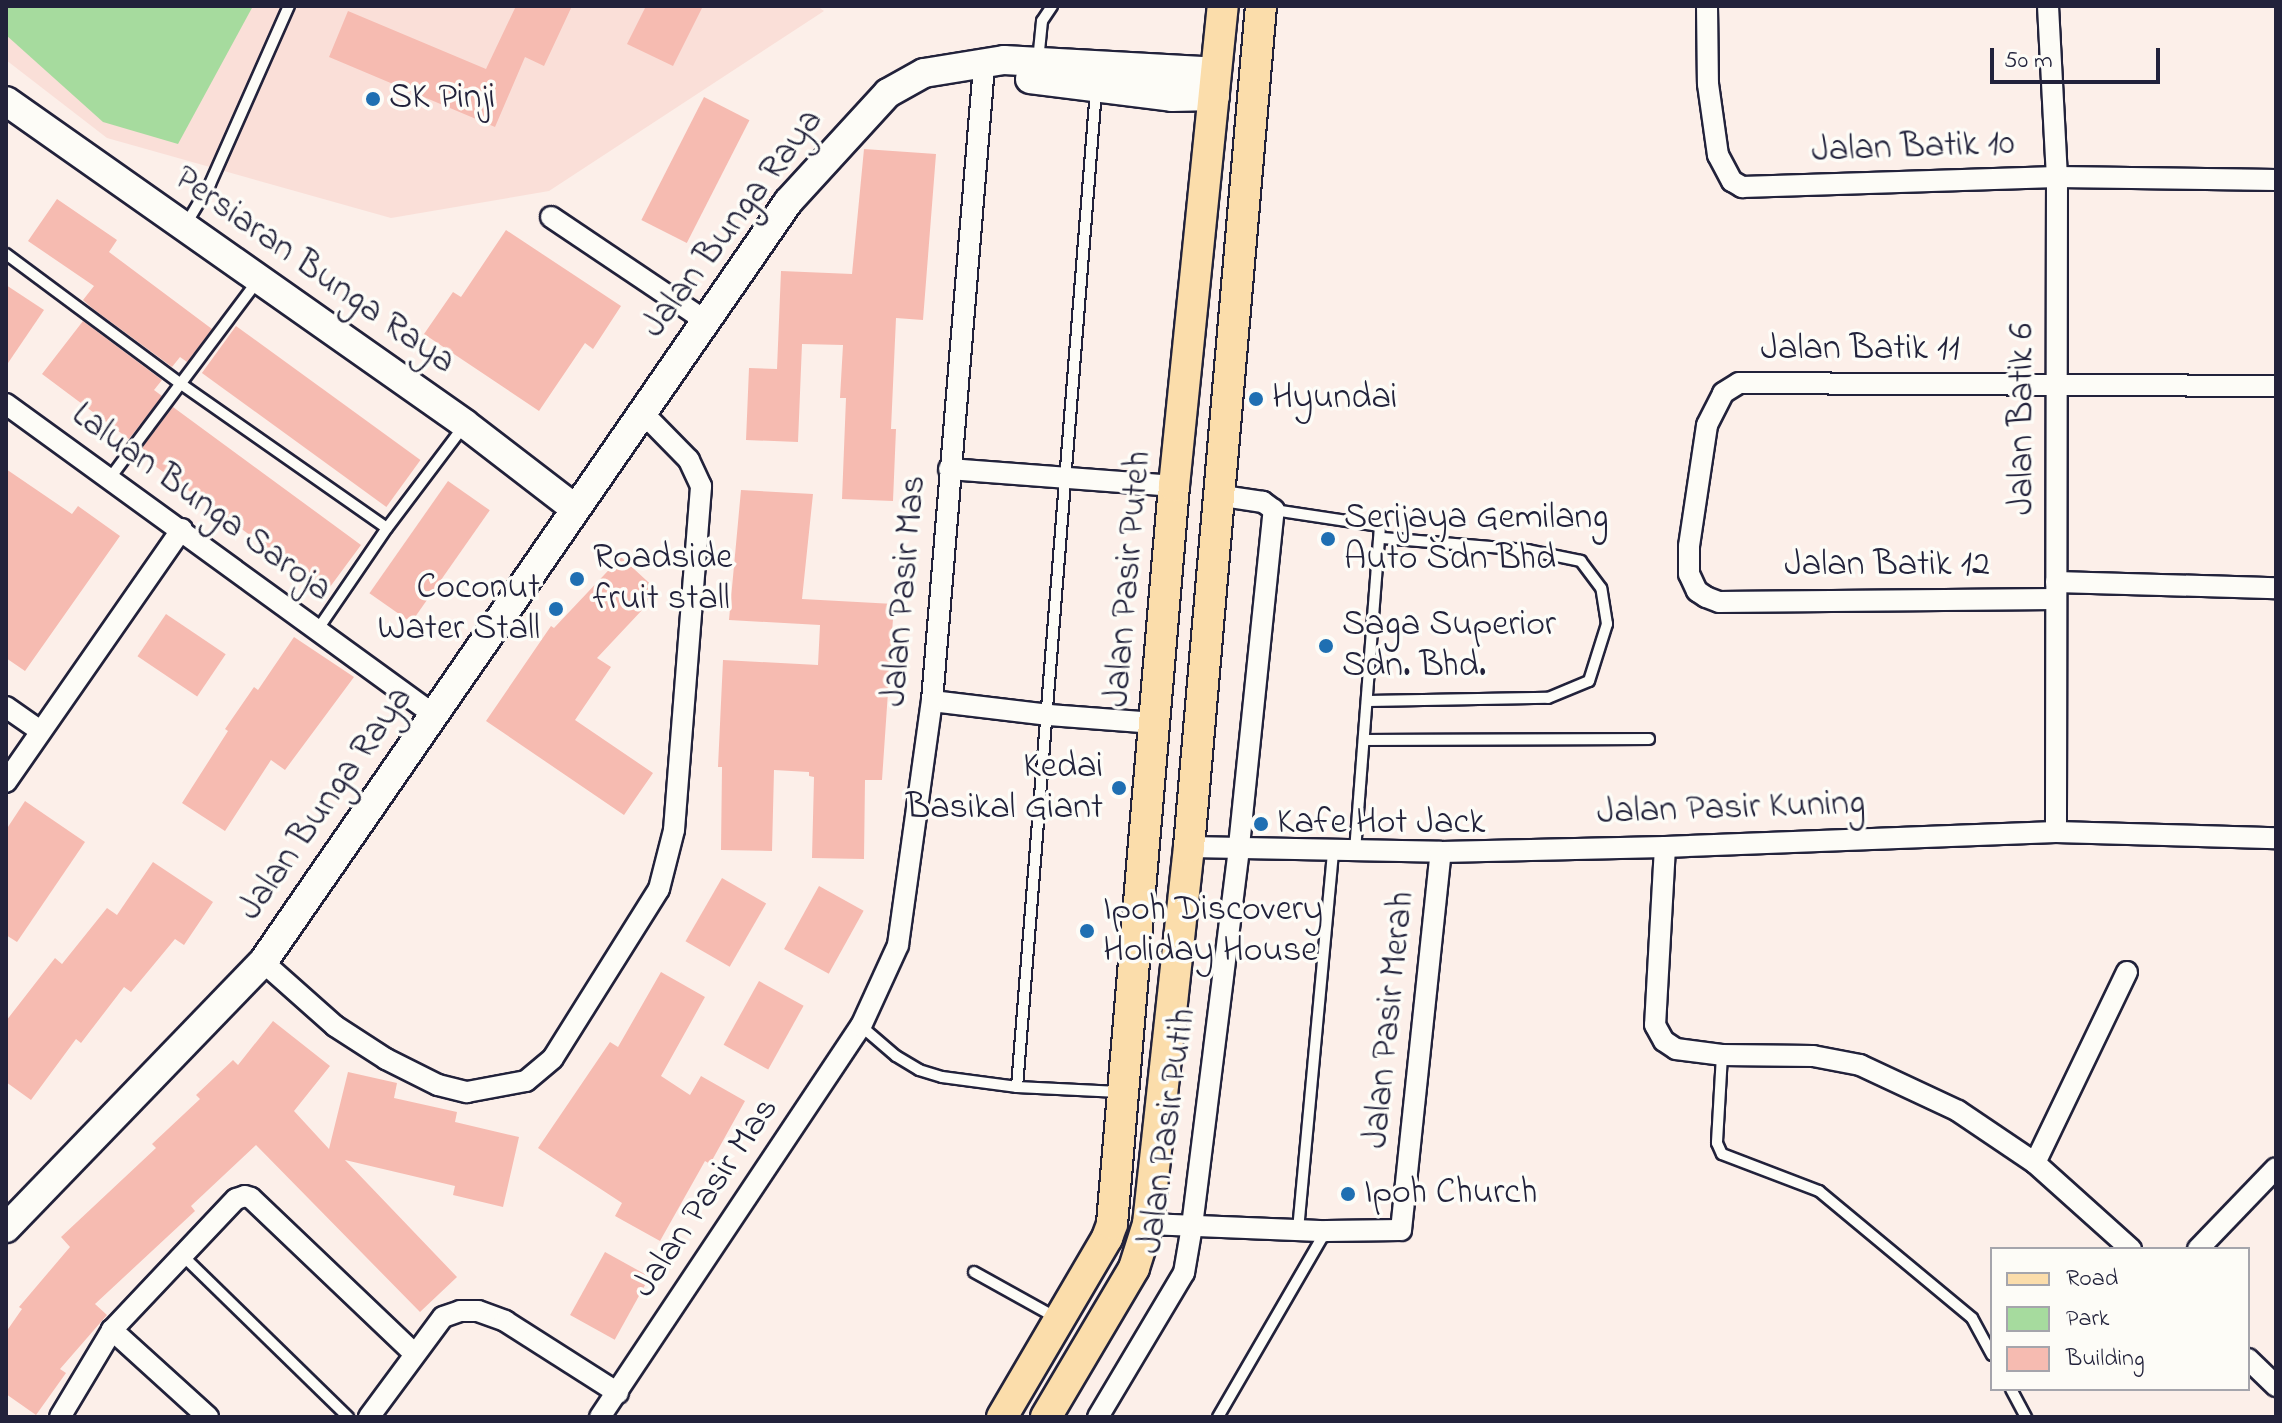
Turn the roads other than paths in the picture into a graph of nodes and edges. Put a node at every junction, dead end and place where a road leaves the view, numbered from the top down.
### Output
1 (289, 6) edge
2 (1052, 6) edge
3 (1223, 6) edge
4 (1258, 6) edge
5 (1707, 6) edge
6 (2048, 6) edge
7 (1038, 61) junction
8 (984, 66) junction
9 (1228, 87) junction
10 (1096, 90) junction
11 (6, 101) edge
12 (2057, 177) junction
13 (2276, 180) edge
14 (551, 217) dead end
15 (185, 226) junction
16 (6, 254) edge
17 (259, 278) junction
18 (704, 320) junction
19 (181, 384) junction
20 (2057, 385) junction
21 (2276, 386) edge
22 (8, 412) edge
23 (642, 412) junction
24 (465, 424) junction
25 (949, 469) junction
26 (1067, 477) junction
27 (110, 478) junction
28 (1174, 486) junction
29 (1216, 495) junction
30 (574, 508) junction
31 (1274, 510) junction
32 (387, 528) junction
33 (182, 529) junction
34 (1381, 538) junction
35 (2276, 588) edge
36 (2056, 590) junction
37 (1719, 602) joint
38 (318, 629) junction
39 (932, 701) junction
40 (1368, 701) junction
41 (6, 707) edge
42 (434, 715) junction
43 (1049, 715) junction
44 (1155, 723) junction
45 (39, 730) junction
46 (1649, 739) dead end
47 (1365, 740) junction
48 (6, 782) edge
49 (2056, 832) junction
50 (2276, 838) edge
51 (1239, 846) junction
52 (1189, 847) junction
53 (1665, 847) junction
54 (1355, 851) junction
55 (1333, 852) junction
56 (1441, 852) junction
57 (263, 962) junction
58 (2127, 972) dead end
59 (861, 1026) junction
60 (1722, 1055) junction
61 (1017, 1087) junction
62 (1125, 1092) junction
63 (2035, 1163) junction
64 (2276, 1168) edge
65 (1148, 1224) junction
66 (1192, 1226) junction
67 (6, 1228) edge
68 (1298, 1230) junction
69 (1326, 1231) junction
70 (2129, 1247) edge
71 (2200, 1247) edge
72 (182, 1255) junction
73 (974, 1272) dead end
74 (112, 1330) junction
75 (1053, 1333) junction
76 (1990, 1351) edge
77 (414, 1353) junction
78 (2250, 1361) edge
79 (2276, 1386) edge
80 (2012, 1391) edge
81 (618, 1393) junction
82 (66, 1415) edge
83 (208, 1417) edge
84 (348, 1417) edge
85 (369, 1417) edge
86 (600, 1417) edge
87 (1002, 1417) edge
88 (1046, 1417) edge
89 (1098, 1417) edge
90 (1218, 1417) edge
91 (2026, 1417) edge

1 - 15 lane
2 - 7 lane
3 - 9 main road, Jalan Pasir Puteh
4 - 9 main road, Jalan Pasir Puteh
5 - 12 street, Jalan Batik 10
6 - 12 street, Jalan Batik 6
7 - 8 main road, Jalan Bunga Raya
7 - 9 main road, Jalan Bunga Raya
8 - 10 main road, Jalan Bunga Raya
8 - 18 main road, Jalan Bunga Raya
8 - 25 street, Jalan Pasir Mas
9 - 10 main road, Jalan Bunga Raya
9 - 28 main road, Jalan Pasir Puteh
9 - 29 main road, Jalan Pasir Puteh
10 - 26 lane
11 - 15 main road, Persiaran Bunga Raya
12 - 13 street, Jalan Batik 10
12 - 20 street, Jalan Batik 6
14 - 18 street
15 - 17 main road, Persiaran Bunga Raya
16 - 19 lane
17 - 19 lane
17 - 24 main road, Persiaran Bunga Raya
18 - 23 main road, Jalan Bunga Raya
19 - 27 lane
19 - 32 lane
20 - 21 street, Jalan Batik 11
20 - 36 street, Jalan Batik 6
20 - 37 street, Jalan Batik 11
22 - 27 street, Laluan Bunga Saroja
23 - 30 main road, Jalan Bunga Raya
23 - 57 street, Jalan Bunga Raya
24 - 30 main road, Persiaran Bunga Raya
24 - 32 lane
25 - 26 street
25 - 39 street, Jalan Pasir Mas
26 - 28 street
26 - 43 lane
27 - 33 street, Laluan Bunga Saroja
28 - 44 main road, Jalan Pasir Puteh
29 - 31 street
29 - 52 main road, Jalan Pasir Puteh
30 - 42 main road, Jalan Bunga Raya
31 - 34 lane
31 - 51 street, Jalan Pasir Putih
32 - 38 lane
33 - 38 street, Laluan Bunga Saroja
33 - 45 street
34 - 40 lane
34 - 40 lane
35 - 36 street, Jalan Batik 12
36 - 37 street, Jalan Batik 12
36 - 49 street, Jalan Batik 6
38 - 42 street, Laluan Bunga Saroja
39 - 43 street
39 - 59 street, Jalan Pasir Mas
40 - 47 lane
41 - 45 street
42 - 57 main road, Jalan Bunga Raya
43 - 44 street
43 - 61 lane
44 - 62 main road, Jalan Pasir Puteh
45 - 48 street
46 - 47 lane
47 - 54 lane
49 - 50 street, Jalan Pasir Kuning
49 - 53 street, Jalan Pasir Kuning
51 - 52 street, Jalan Pasir Kuning
51 - 55 street, Jalan Pasir Kuning
51 - 66 street, Jalan Pasir Putih
52 - 65 main road, Jalan Pasir Puteh
53 - 56 street, Jalan Pasir Kuning
53 - 60 street
54 - 55 street, Jalan Pasir Kuning
54 - 56 street, Jalan Pasir Kuning
55 - 68 lane
56 - 69 street, Jalan Pasir Merah
57 - 67 main road, Jalan Bunga Raya
58 - 63 street
59 - 61 lane
59 - 81 street, Jalan Pasir Mas
60 - 63 street
60 - 76 lane
61 - 62 lane
62 - 75 main road, Jalan Pasir Puteh
63 - 70 street
64 - 71 street
65 - 66 street, Jalan Pasir Merah
65 - 75 main road
65 - 88 main road, Jalan Pasir Puteh
66 - 68 street, Jalan Pasir Merah
66 - 89 street, Jalan Pasir Putih
68 - 69 street, Jalan Pasir Merah
69 - 90 lane
72 - 74 street
72 - 77 street
72 - 84 lane
73 - 75 lane
74 - 82 street
74 - 83 street
75 - 87 main road, Jalan Pasir Puteh
77 - 81 street
77 - 85 street
78 - 79 street
80 - 91 lane
81 - 86 street, Jalan Pasir Mas

